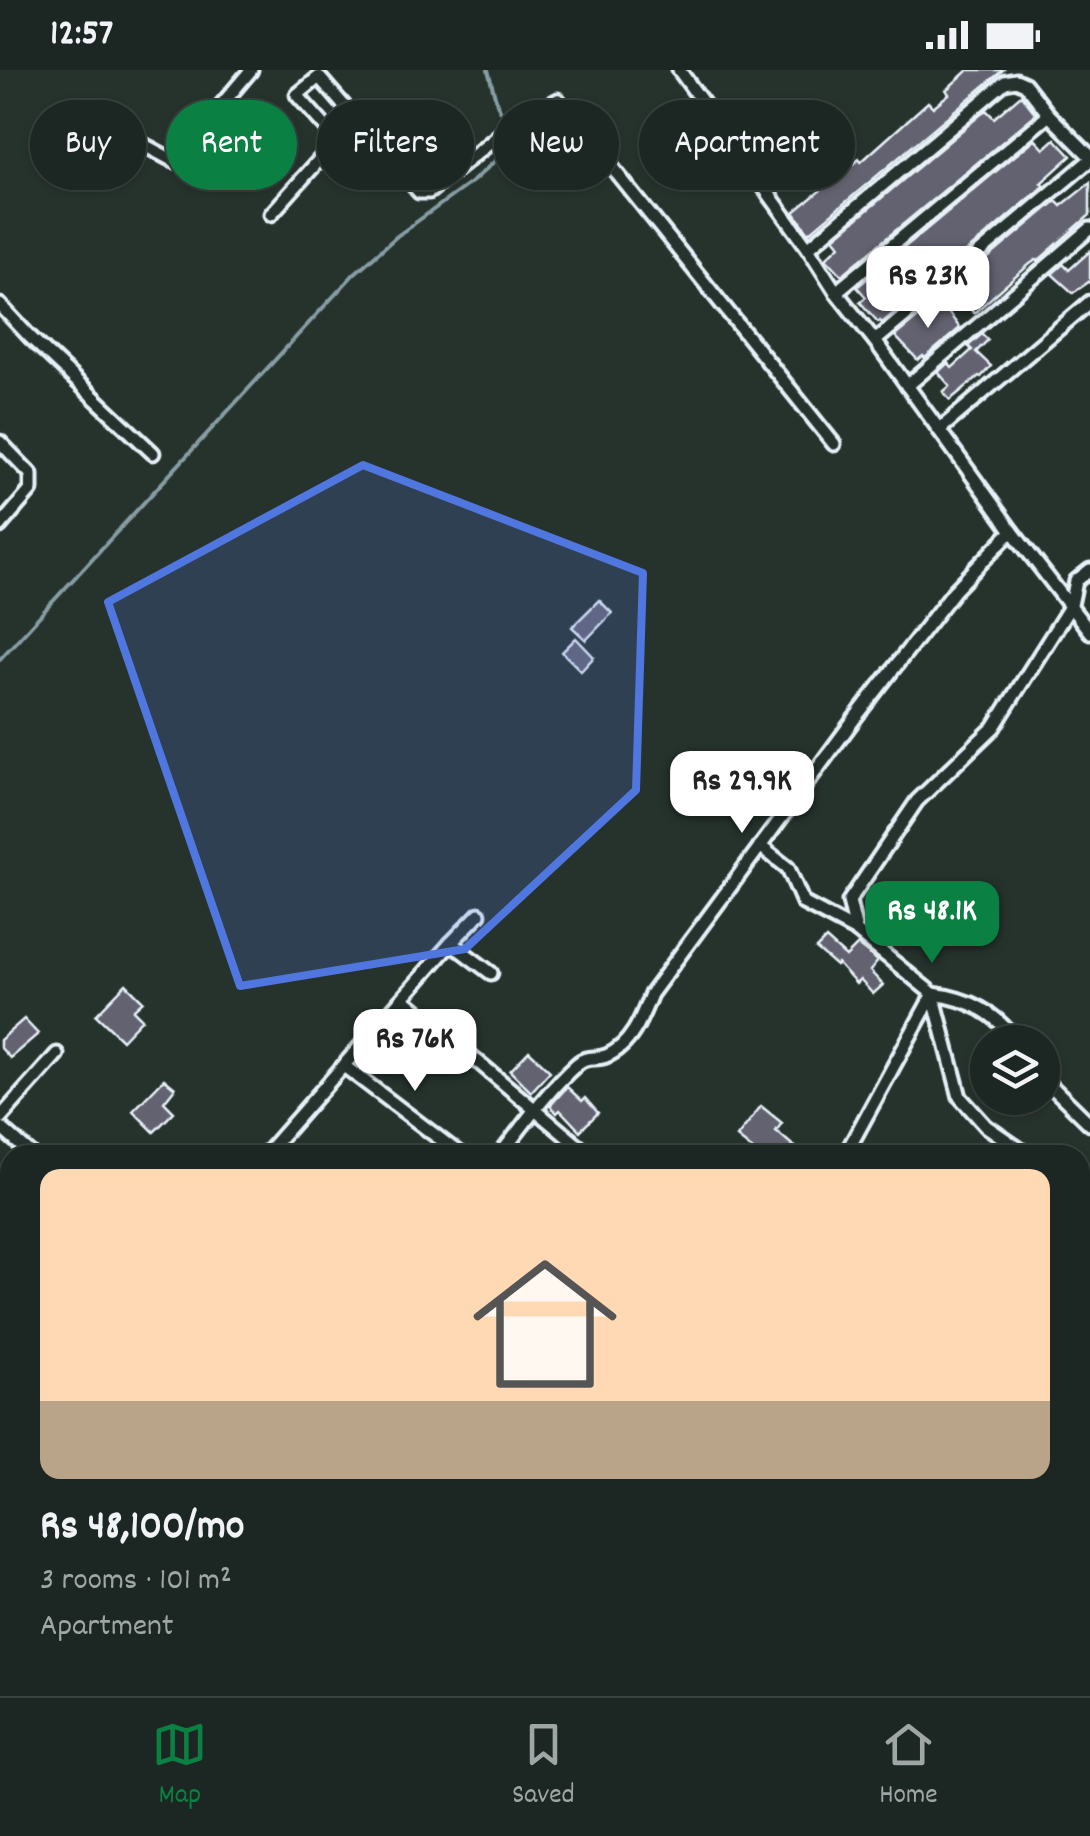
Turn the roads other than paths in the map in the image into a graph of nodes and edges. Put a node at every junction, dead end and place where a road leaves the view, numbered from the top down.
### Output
1 (252, 70) edge
2 (679, 70) edge
3 (1049, 115) junction
4 (146, 146) edge
5 (1090, 158) edge
6 (272, 214) dead end
7 (1090, 230) edge
8 (808, 248) junction
9 (836, 292) junction
10 (1090, 302) edge
11 (0, 305) edge
12 (875, 342) junction
13 (907, 386) junction
14 (938, 430) junction
15 (0, 442) edge
16 (834, 444) dead end
17 (153, 453) dead end
18 (0, 526) edge
19 (1012, 531) junction
20 (1090, 570) edge
21 (1071, 606) junction
22 (1090, 632) edge
23 (760, 846) junction
24 (479, 914) dead end
25 (856, 931) junction
26 (452, 943) junction
27 (491, 973) dead end
28 (934, 994) junction
29 (402, 999) junction
30 (1004, 1025) edge
31 (57, 1054) dead end
32 (344, 1066) junction
33 (1060, 1095) edge
34 (536, 1108) junction
35 (0, 1118) edge
36 (1090, 1124) edge
37 (0, 1128) edge
38 (20, 1145) edge
39 (274, 1145) edge
40 (449, 1145) edge
41 (508, 1145) edge
42 (578, 1145) edge
43 (851, 1145) edge
44 (1014, 1145) edge

1 - 4 street
2 - 8 street
3 - 5 street
3 - 8 street
3 - 9 street
5 - 12 street
6 - 16 street
7 - 13 street
8 - 9 street
9 - 12 street
10 - 14 street
11 - 17 street
12 - 13 street
13 - 14 street
14 - 19 street
15 - 18 street
19 - 21 street
19 - 23 street
20 - 21 street
21 - 22 street
21 - 25 street
23 - 25 street
23 - 34 street
24 - 26 street
25 - 28 street
26 - 27 street
26 - 29 street
28 - 30 street
28 - 43 street
28 - 44 street
29 - 32 street
29 - 34 street
31 - 35 street
32 - 39 street
32 - 40 street
33 - 36 street
34 - 41 street
34 - 42 street
37 - 38 street

